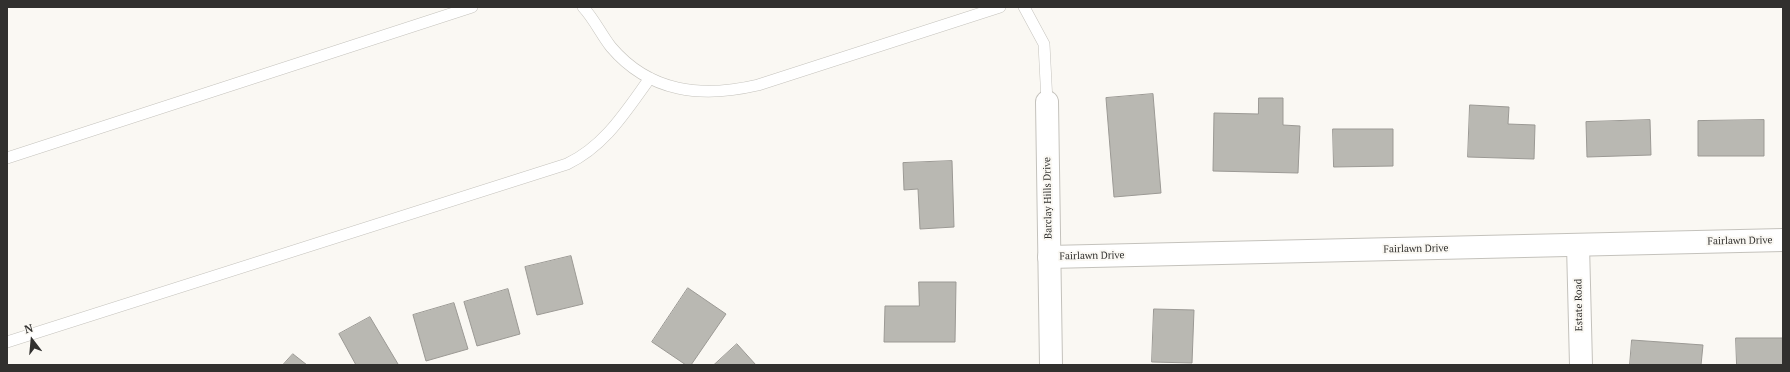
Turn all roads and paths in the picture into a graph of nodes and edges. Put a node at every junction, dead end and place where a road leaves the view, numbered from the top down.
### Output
1 (472, 7) edge
2 (583, 7) edge
3 (1000, 7) edge
4 (1024, 7) edge
5 (650, 78) junction
6 (1047, 102) joint
7 (7, 158) edge
8 (1783, 240) edge
9 (1578, 245) junction
10 (1049, 257) junction
11 (7, 342) edge
12 (1051, 365) edge
13 (1581, 365) edge

1 - 7 lane
2 - 5 lane
3 - 5 lane
4 - 6 lane
5 - 11 lane
6 - 10 street, Barclay Hills Drive
8 - 9 street, Fairlawn Drive
9 - 10 street, Fairlawn Drive
9 - 13 street, Estate Road
10 - 12 street, Barclay Hills Drive

